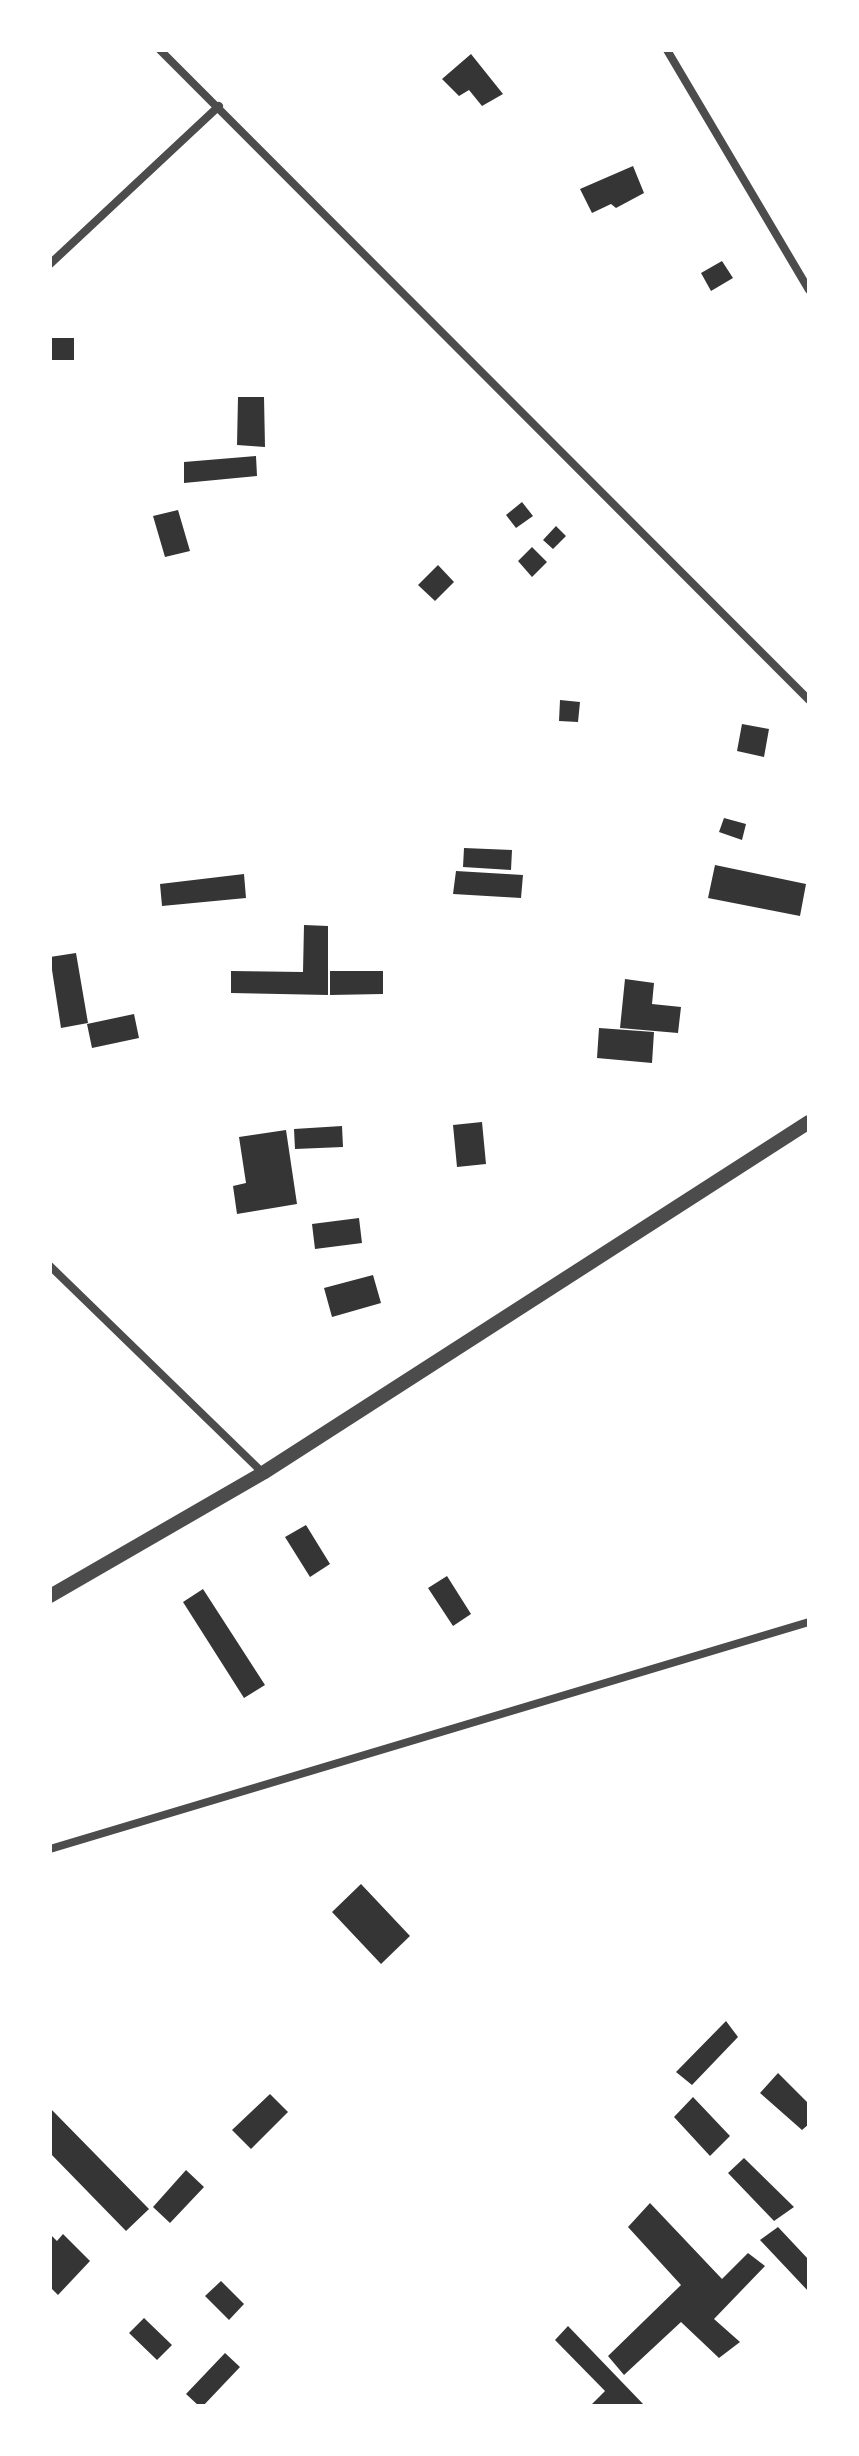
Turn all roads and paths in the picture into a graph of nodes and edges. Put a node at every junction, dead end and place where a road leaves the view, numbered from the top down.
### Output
1 (160, 50) edge
2 (667, 50) edge
3 (219, 106) junction
4 (50, 264) edge
5 (809, 290) edge
6 (809, 700) edge
7 (809, 1122) edge
8 (50, 1266) edge
9 (263, 1473) junction
10 (50, 1596) edge
11 (809, 1622) edge
12 (50, 1849) edge

1 - 3 street
2 - 5 street
3 - 4 street
3 - 6 street
7 - 9 street
8 - 9 street
9 - 10 street
11 - 12 street

